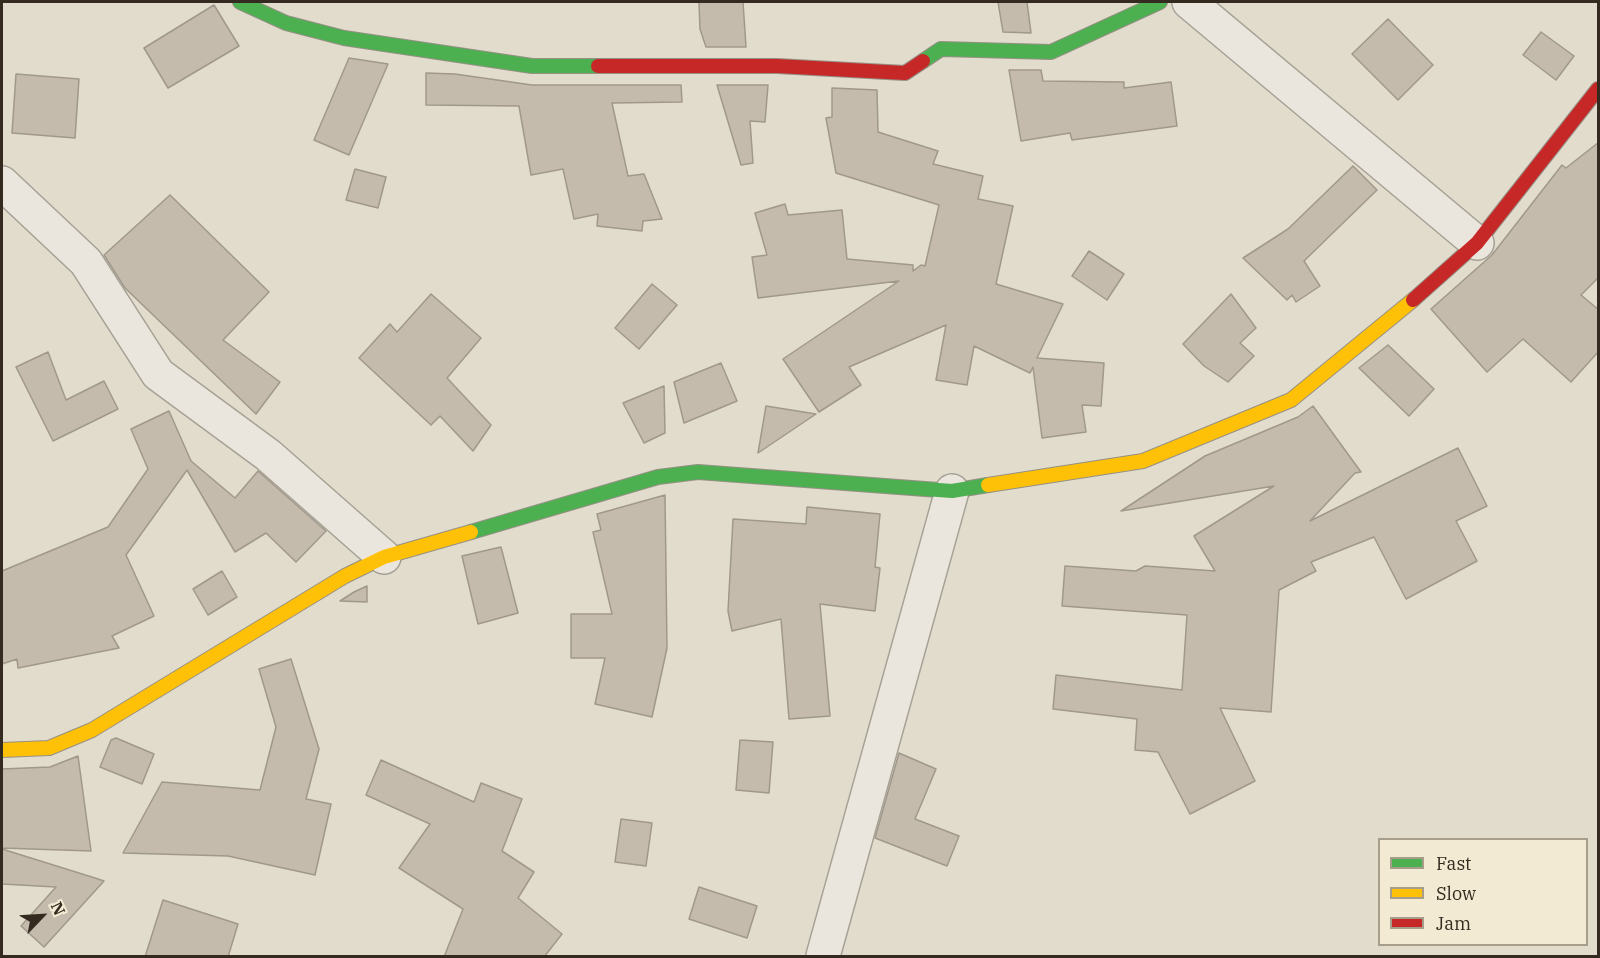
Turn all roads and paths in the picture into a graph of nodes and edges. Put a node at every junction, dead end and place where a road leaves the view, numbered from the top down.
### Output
1 (240, 2) edge
2 (1160, 2) edge
3 (1190, 2) edge
4 (1599, 89) edge
5 (2, 183) edge
6 (1477, 243) junction
7 (952, 491) junction
8 (384, 557) junction
9 (2, 750) edge
10 (823, 957) edge

1 - 2 main road
3 - 6 street
4 - 6 main road
5 - 8 street
6 - 7 main road
7 - 8 main road
7 - 10 street
8 - 9 main road

